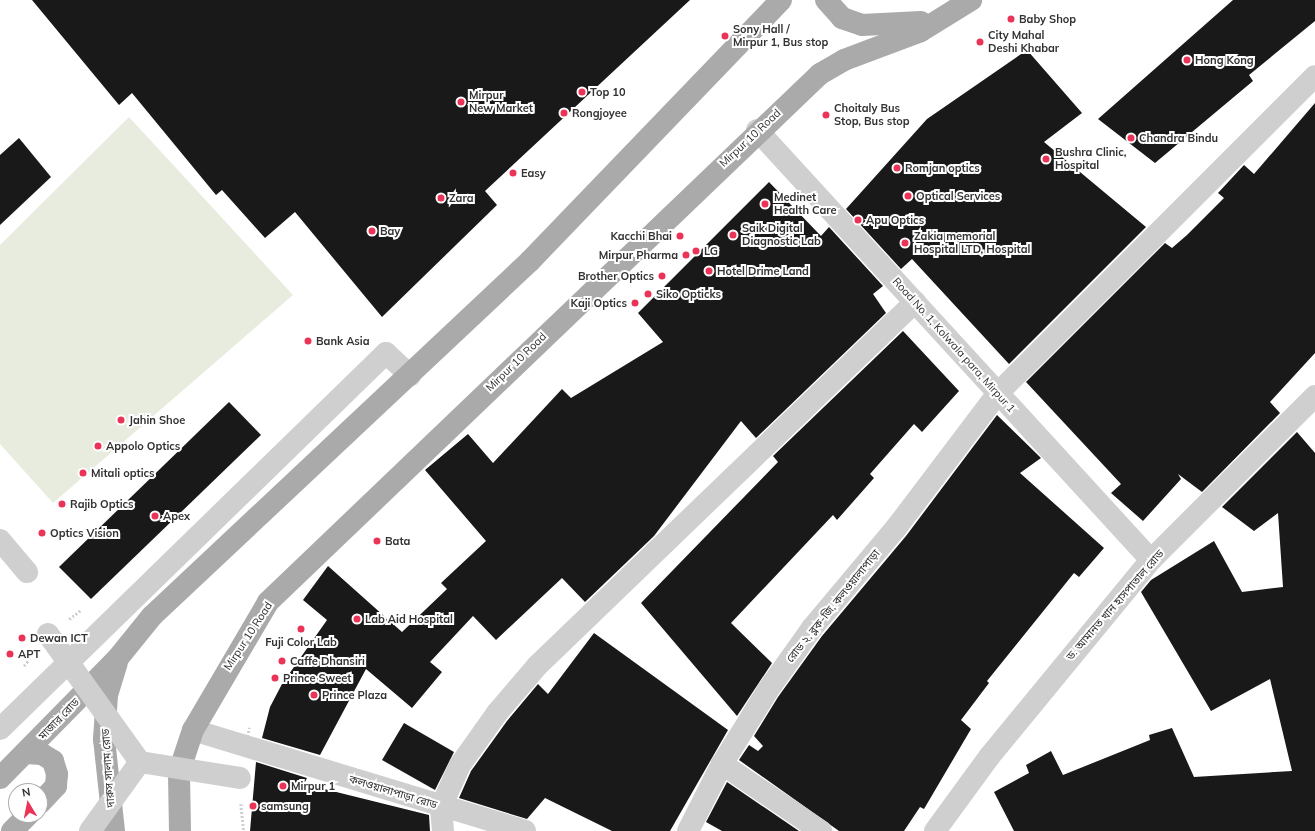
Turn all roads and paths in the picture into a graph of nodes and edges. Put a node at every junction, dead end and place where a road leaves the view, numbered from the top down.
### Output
1 (781, 0) edge
2 (826, 0) edge
3 (972, 0) edge
4 (951, 15) junction
5 (1315, 76) edge
6 (757, 130) junction
7 (915, 302) junction
8 (410, 375) junction
9 (998, 393) junction
10 (1315, 396) edge
11 (0, 540) edge
12 (1151, 560) junction
13 (27, 572) dead end
14 (48, 634) dead end
15 (118, 658) junction
16 (0, 729) edge
17 (193, 730) junction
18 (26, 753) junction
19 (140, 762) junction
20 (722, 764) junction
21 (0, 778) edge
22 (240, 787) joint
23 (48, 794) edge
24 (442, 807) junction
25 (20, 823) edge
26 (12, 831) edge
27 (90, 831) edge
28 (114, 831) edge
29 (180, 831) edge
30 (244, 831) edge
31 (443, 831) edge
32 (525, 831) edge
33 (688, 831) edge
34 (821, 831) edge
35 (935, 831) edge

1 - 8 main road
2 - 4 main road
3 - 4 main road
4 - 6 main road, Mirpur 10 Road
5 - 9 street, রোড ২, ব্লক-জি, কলওয়ালাপাড়া
6 - 7 street, Road No. 1, Kolwala para, Mirpur 1
6 - 17 main road, Mirpur 10 Road
7 - 9 street, Road No. 1, Kolwala para, Mirpur 1
7 - 24 street
8 - 15 main road
8 - 16 street
9 - 12 street, Road No. 1, Kolwala para, Mirpur 1
9 - 20 street, রোড ২, ব্লক-জি, কলওয়ালাপাড়া
10 - 12 street, ড. আমানত খান হাসপাতাল রোড
11 - 13 street
12 - 35 street, ড. আমানত খান হাসপাতাল রোড
14 - 19 street, bridge
15 - 18 main road, মাজার রোড
15 - 28 main road, দারুস সালাম রোড
17 - 24 street, কলওয়ালাপাড়া রোড
17 - 29 main road
18 - 21 main road, মাজার রোড
18 - 23 main road
19 - 22 street, bridge
19 - 27 street, bridge
20 - 33 street, রোড ২, ব্লক-জি, কলওয়ালাপাড়া
20 - 34 street
22 - 30 path
24 - 31 street
24 - 32 street, কলওয়ালাপাড়া রোড
25 - 26 main road

